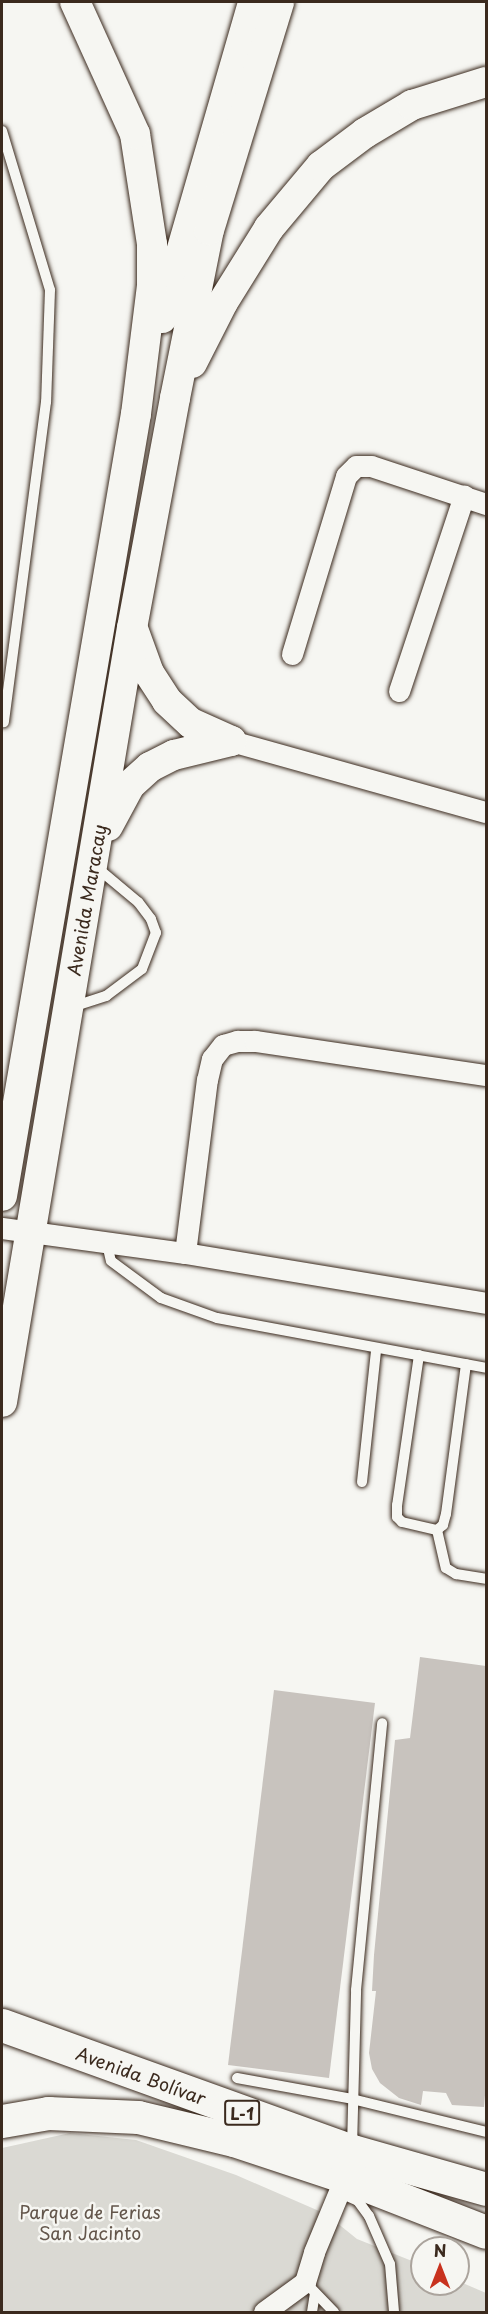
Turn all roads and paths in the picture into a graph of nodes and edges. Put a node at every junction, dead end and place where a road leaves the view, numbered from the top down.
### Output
1 (75, 2) edge
2 (253, 2) edge
3 (279, 2) edge
4 (486, 82) edge
5 (2, 131) edge
6 (175, 398) junction
7 (136, 414) junction
8 (464, 496) junction
9 (486, 504) edge
10 (132, 627) junction
11 (292, 654) dead end
12 (399, 691) dead end
13 (4, 722) dead end
14 (231, 741) junction
15 (486, 812) edge
16 (95, 856) junction
17 (68, 1008) junction
18 (486, 1075) edge
19 (2, 1196) edge
20 (16, 1229) edge
21 (107, 1244) junction
22 (185, 1253) junction
23 (486, 1303) edge
24 (376, 1350) junction
25 (419, 1355) junction
26 (466, 1364) junction
27 (486, 1368) edge
28 (2, 1402) edge
29 (362, 1482) dead end
30 (437, 1530) junction
31 (486, 1579) edge
32 (382, 1723) dead end
33 (2, 2025) edge
34 (237, 2078) dead end
35 (352, 2099) junction
36 (2, 2121) edge
37 (486, 2132) edge
38 (345, 2173) junction
39 (486, 2189) edge
40 (486, 2232) edge
41 (310, 2288) junction
42 (264, 2313) edge
43 (312, 2313) edge
44 (334, 2313) edge
45 (394, 2313) edge

1 - 7 street
2 - 7 street
3 - 6 street, Avenida Maracay
4 - 6 street
5 - 13 lane
6 - 10 street, Avenida Maracay
7 - 19 street, Avenida Maracay
8 - 9 street
8 - 11 street
8 - 12 street
10 - 14 street
10 - 16 street, Avenida Maracay
14 - 15 street
14 - 16 street
16 - 17 street, Avenida Maracay
16 - 17 lane
17 - 20 street, Avenida Maracay
18 - 22 street
20 - 21 street
20 - 28 street, Avenida Maracay
21 - 22 street
21 - 24 lane
22 - 23 street
24 - 25 lane
24 - 29 lane
25 - 26 lane
25 - 30 lane
26 - 27 lane
26 - 30 lane
30 - 31 lane
32 - 35 lane
33 - 38 main road, Avenida Bolívar / L-1
34 - 35 lane
35 - 37 lane
35 - 38 lane
36 - 38 main road, Avenida Bolívar / L-1
38 - 39 main road, Avenida Bolívar / L-1
38 - 40 main road, Avenida Bolívar / L-1
38 - 41 street
38 - 45 lane
41 - 42 street
41 - 43 lane
41 - 44 lane

